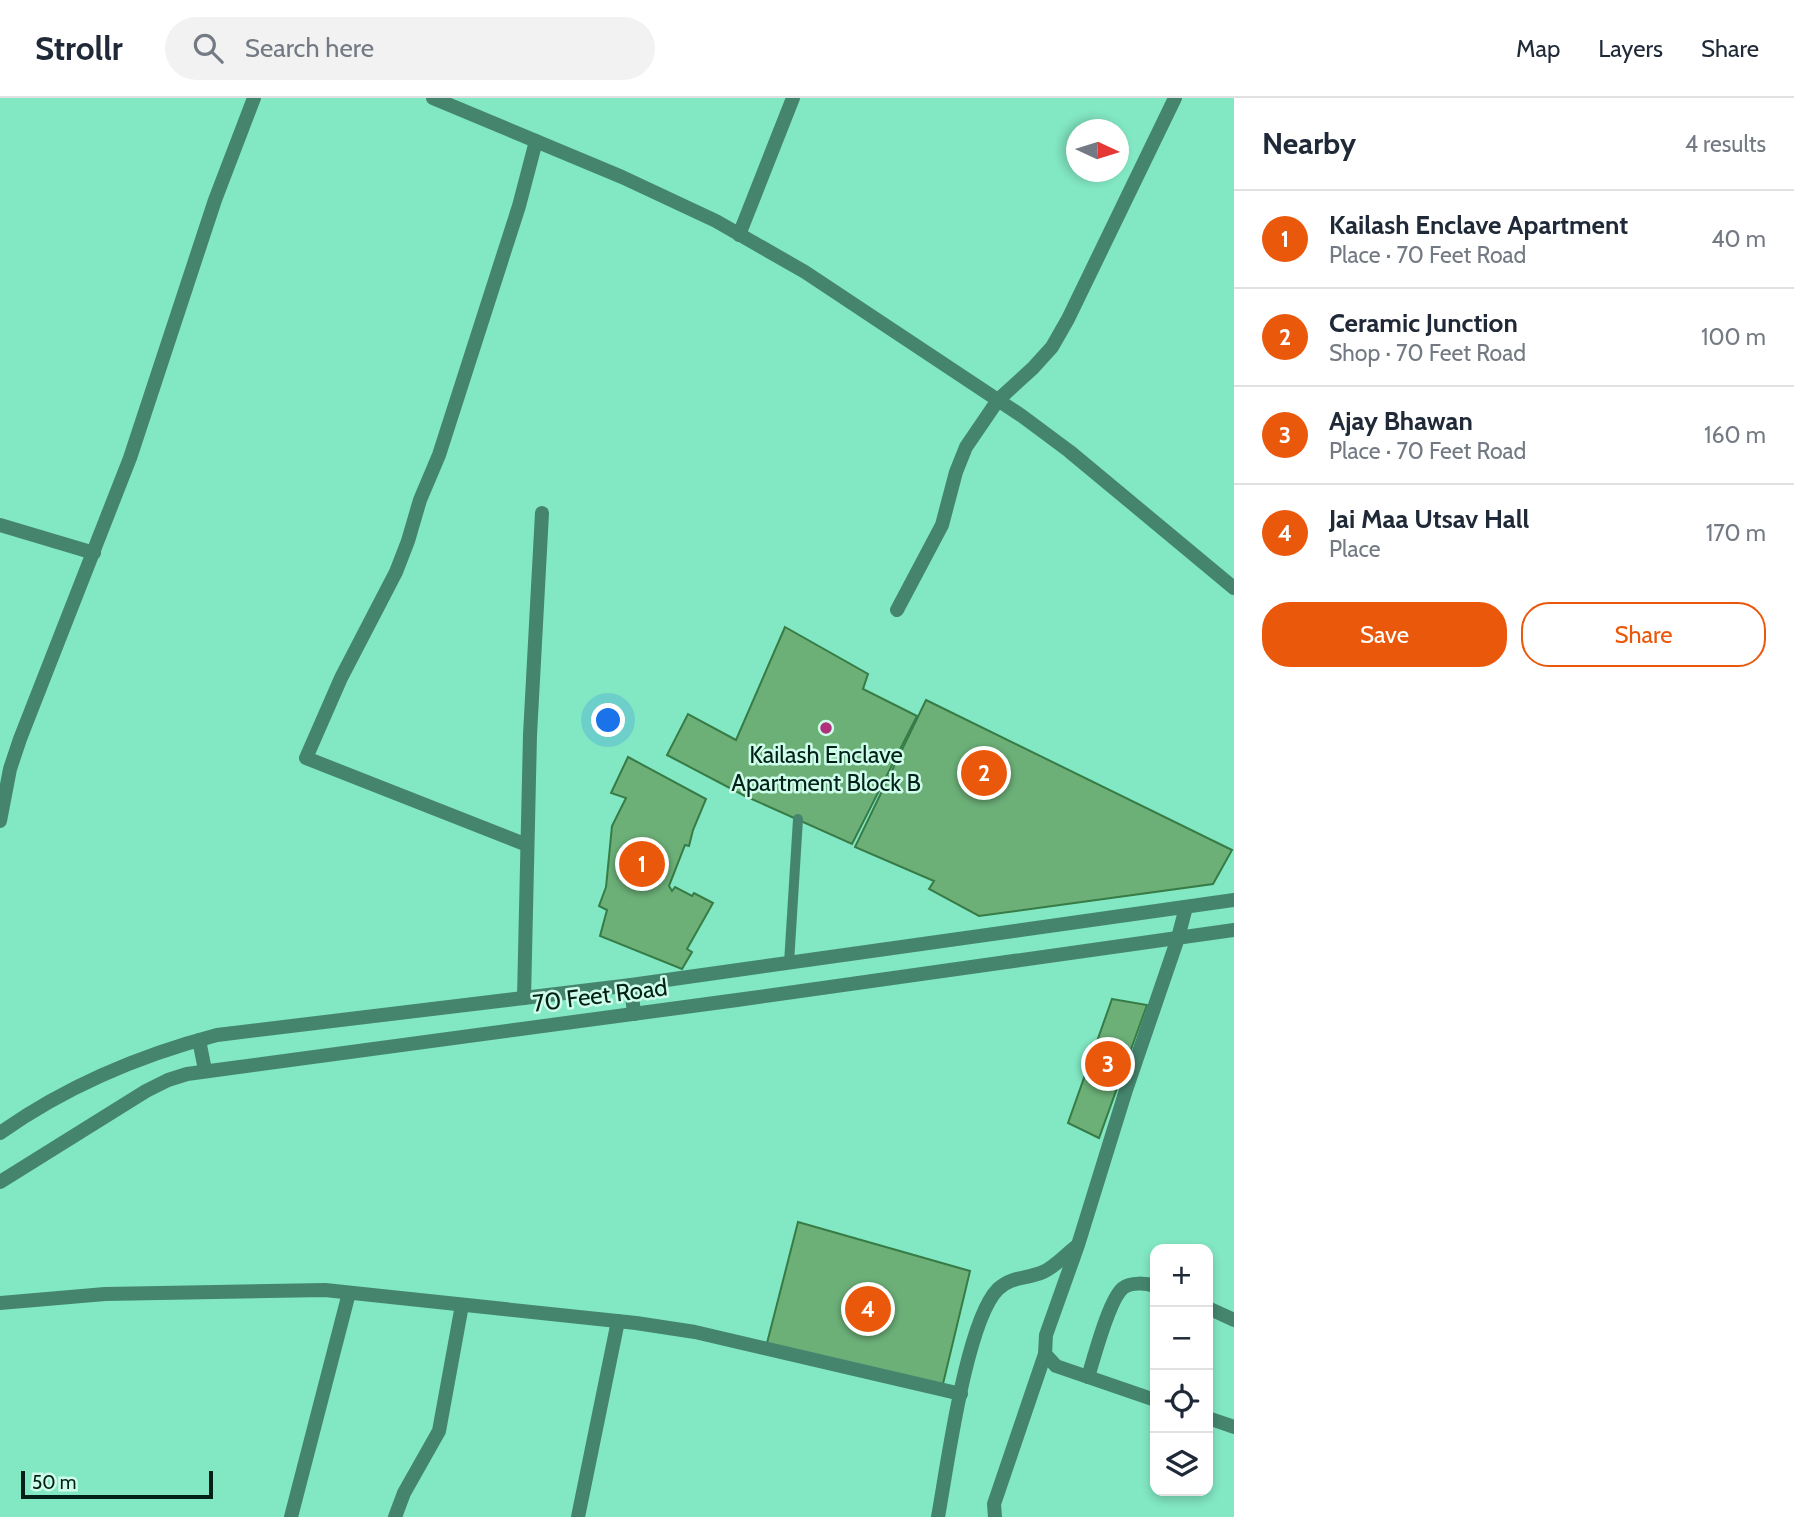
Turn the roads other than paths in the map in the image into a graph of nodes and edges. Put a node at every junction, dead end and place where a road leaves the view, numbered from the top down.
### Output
1 (254, 98) edge
2 (433, 98) edge
3 (793, 98) edge
4 (1175, 98) edge
5 (536, 141) junction
6 (739, 235) junction
7 (998, 400) junction
8 (542, 513) dead end
9 (0, 525) edge
10 (94, 553) junction
11 (1234, 589) edge
12 (897, 610) dead end
13 (5, 767) edge
14 (798, 819) dead end
15 (0, 821) edge
16 (527, 845) junction
17 (1234, 900) edge
18 (1186, 907) junction
19 (1234, 930) edge
20 (1178, 938) junction
21 (789, 963) junction
22 (631, 985) junction
23 (524, 998) junction
24 (634, 1014) junction
25 (199, 1040) junction
26 (205, 1070) junction
27 (0, 1133) edge
28 (0, 1182) edge
29 (1078, 1245) junction
30 (1150, 1286) edge
31 (349, 1293) junction
32 (0, 1303) edge
33 (462, 1305) junction
34 (1213, 1310) edge
35 (1234, 1320) edge
36 (618, 1321) junction
37 (1045, 1354) junction
38 (1088, 1377) junction
39 (961, 1394) junction
40 (1150, 1398) edge
41 (1213, 1420) edge
42 (1234, 1427) edge
43 (291, 1517) edge
44 (395, 1517) edge
45 (578, 1517) edge
46 (938, 1517) edge
47 (995, 1517) edge

1 - 10 street
2 - 5 street
3 - 6 street
4 - 7 street
5 - 6 street
5 - 16 street
6 - 7 street
7 - 11 street
7 - 12 street
8 - 16 street
9 - 10 street
10 - 13 street
13 - 15 street
14 - 21 lane
16 - 23 street
17 - 18 street, 70 Feet Road
18 - 20 street
18 - 21 street, 70 Feet Road
19 - 20 street, 70 Feet Road
20 - 24 street, 70 Feet Road
20 - 29 street
21 - 22 street, 70 Feet Road
22 - 23 street, 70 Feet Road
22 - 24 street
23 - 25 street, 70 Feet Road
24 - 26 street, 70 Feet Road
25 - 26 street
25 - 27 street, 70 Feet Road
26 - 28 street, 70 Feet Road
29 - 37 street
29 - 39 street
30 - 38 street
31 - 32 street
31 - 33 street
31 - 43 street
33 - 36 street
33 - 44 street
34 - 35 street
36 - 39 street
36 - 45 street
37 - 38 street
37 - 47 street
38 - 40 street
39 - 46 street
41 - 42 street

